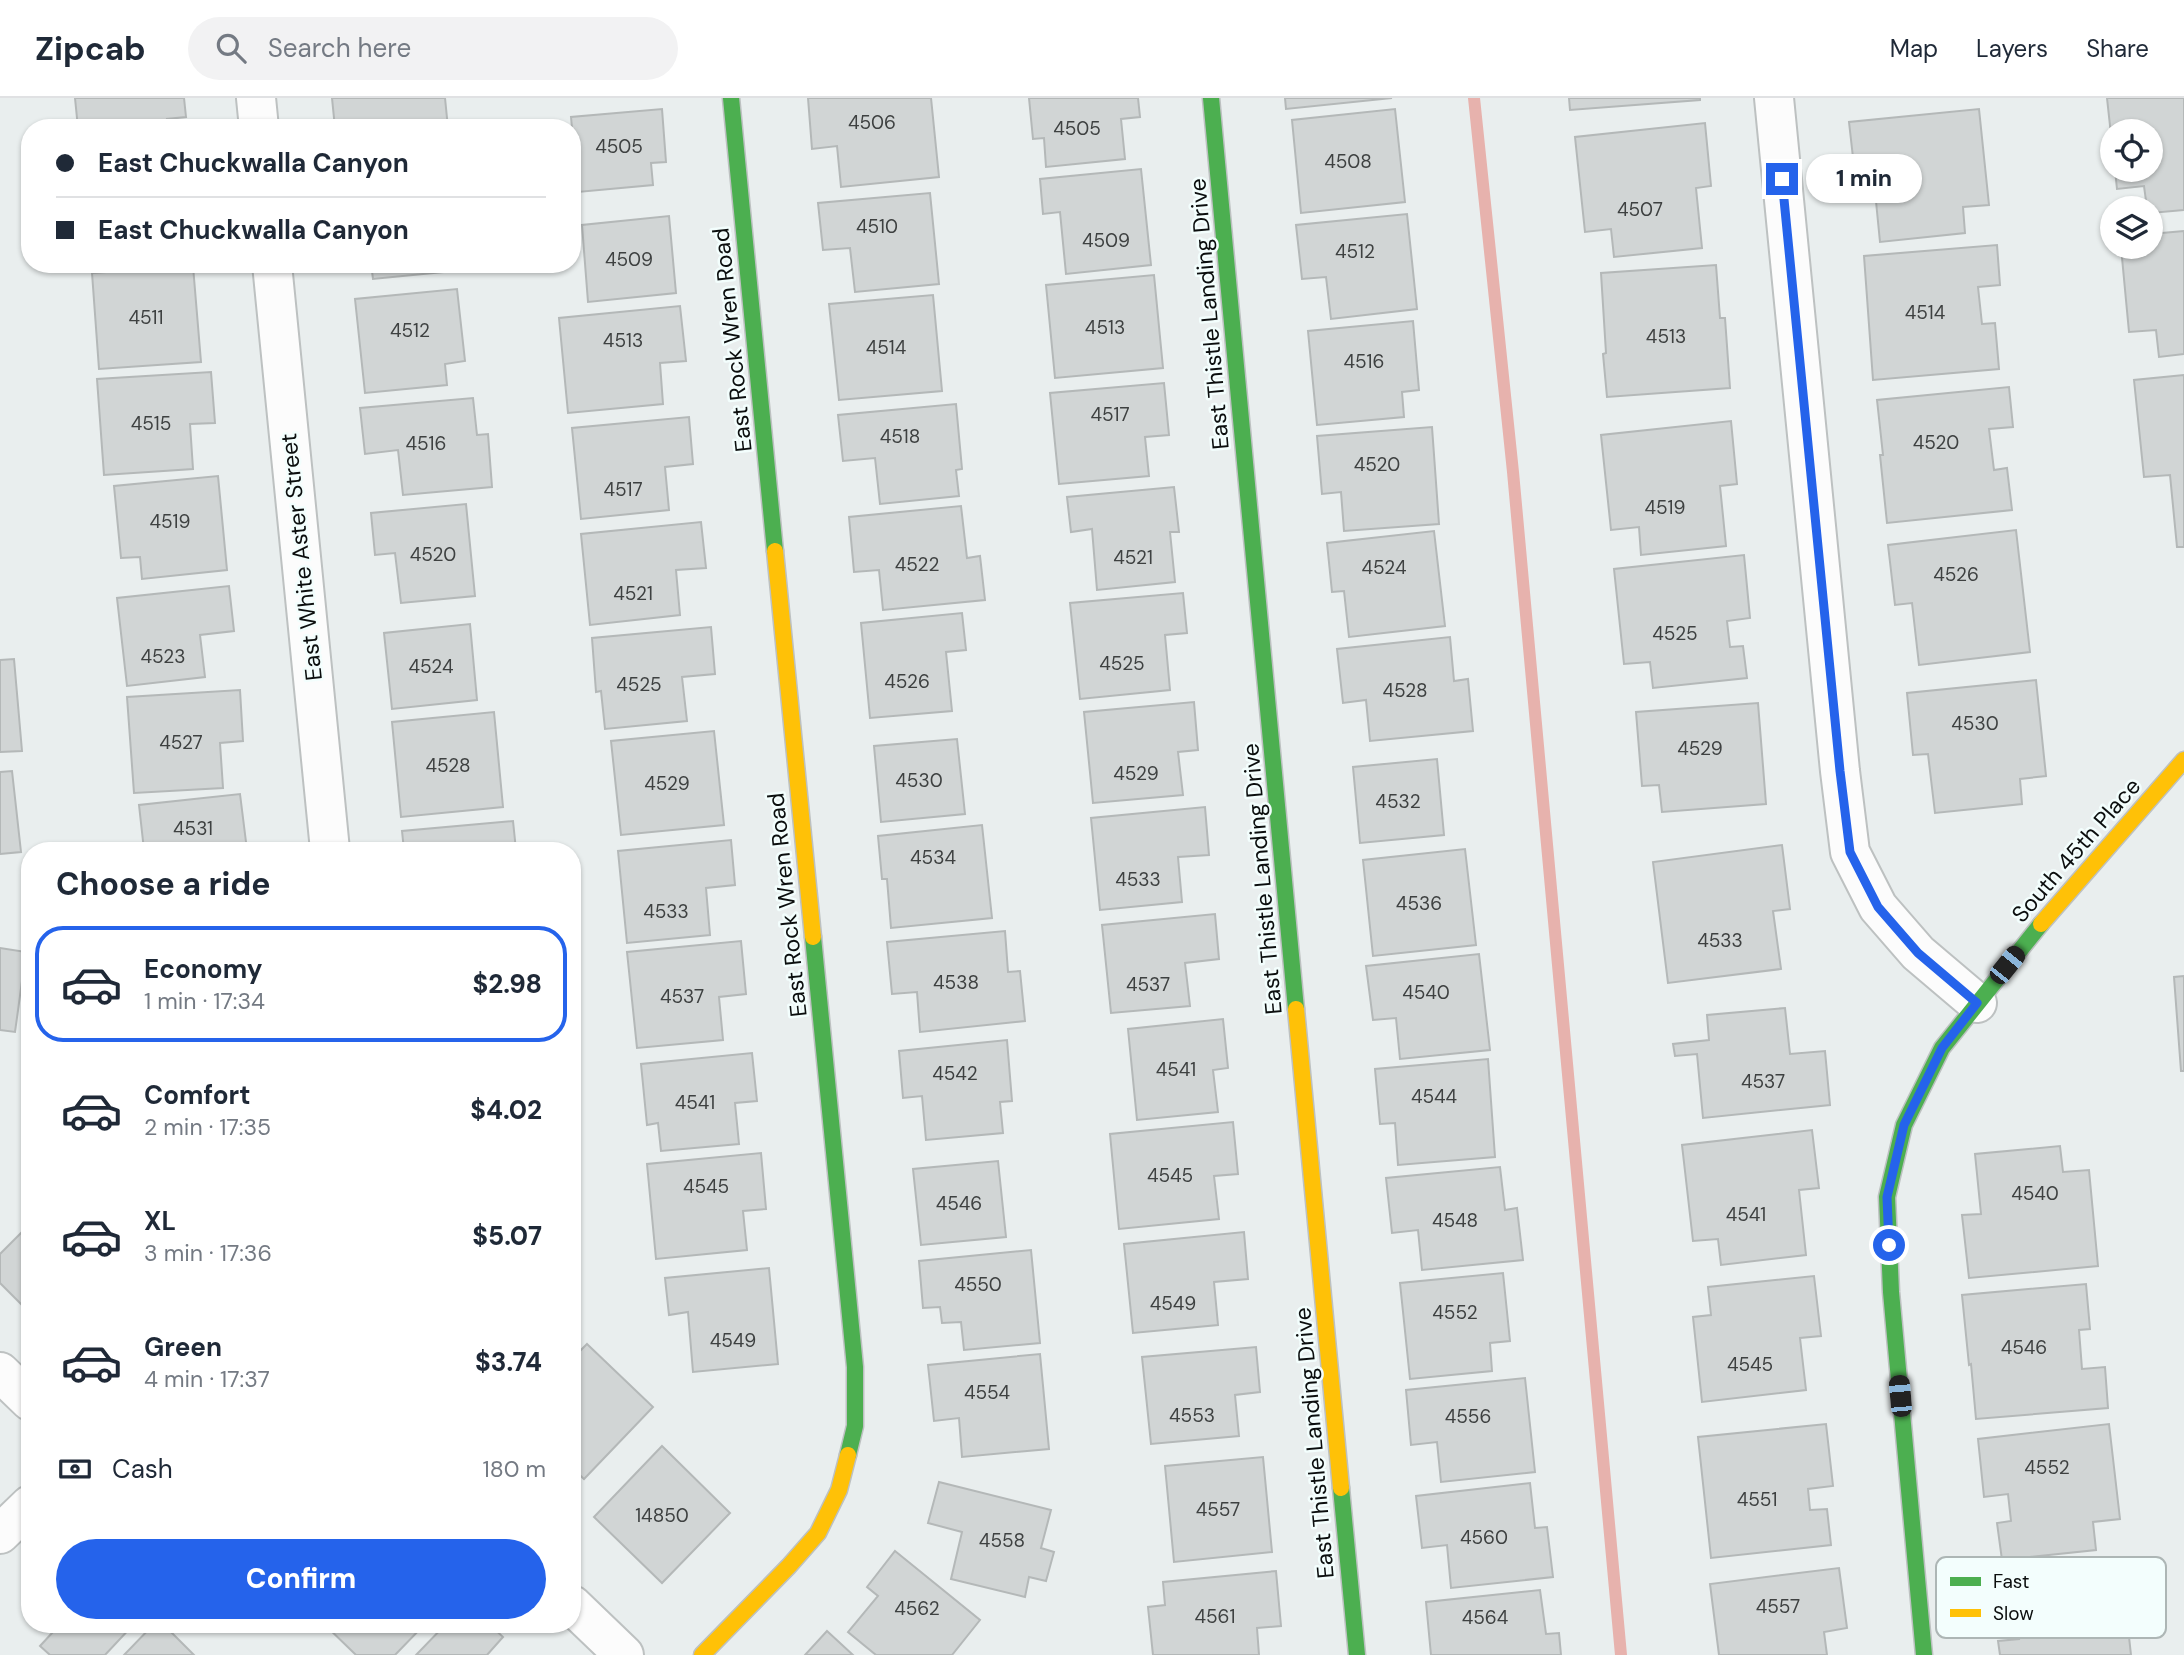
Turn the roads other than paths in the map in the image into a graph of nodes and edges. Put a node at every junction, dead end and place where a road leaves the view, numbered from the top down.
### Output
1 (256, 98) edge
2 (731, 98) edge
3 (1211, 98) edge
4 (1773, 98) edge
5 (258, 119) edge
6 (273, 273) edge
7 (2184, 760) edge
8 (329, 842) edge
9 (1977, 1003) junction
10 (0, 1371) edge
11 (21, 1392) edge
12 (21, 1513) edge
13 (0, 1534) edge
14 (581, 1614) edge
15 (624, 1655) edge
16 (702, 1655) edge
17 (1357, 1655) edge
18 (1924, 1655) edge

1 - 5 street
2 - 16 street, East Rock Wren Road
3 - 17 street, East Thistle Landing Drive
4 - 9 street
6 - 8 street, East White Aster Street
7 - 9 street, South 45th Place
9 - 18 street, South 45th Place
10 - 11 street
12 - 13 street
14 - 15 street

